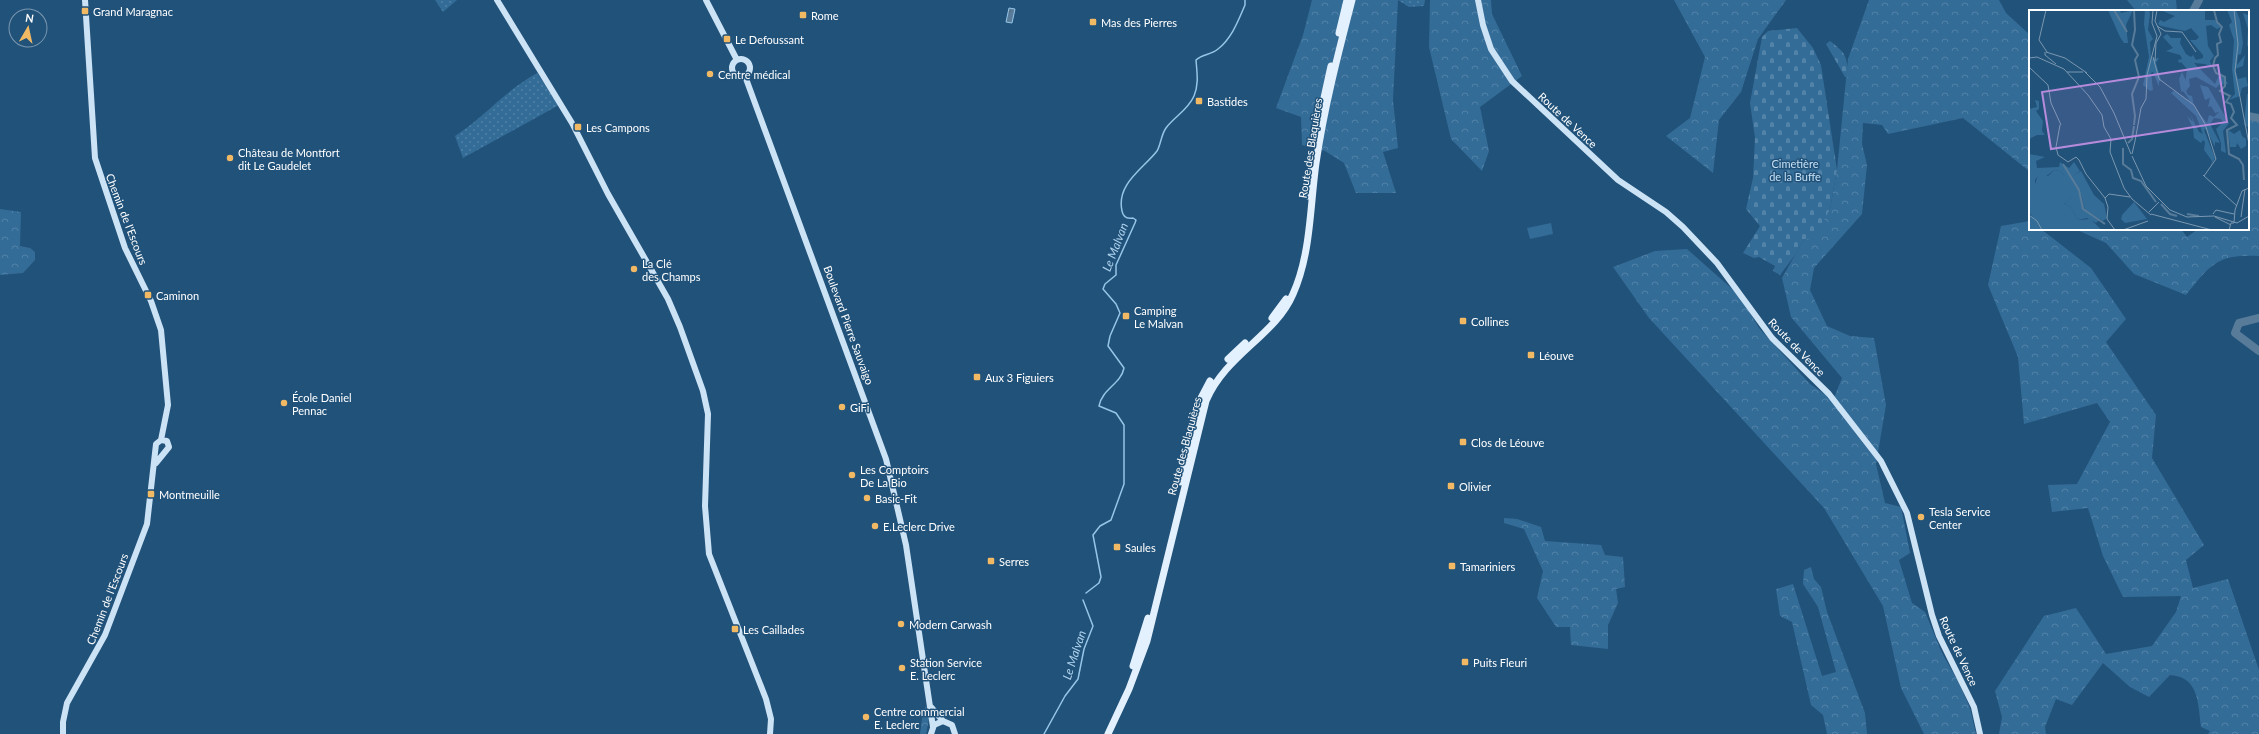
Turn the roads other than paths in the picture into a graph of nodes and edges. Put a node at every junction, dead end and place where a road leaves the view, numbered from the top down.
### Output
1 (85, 0) edge
2 (497, 0) edge
3 (706, 0) edge
4 (1347, 0) edge
5 (1352, 0) edge
6 (1478, 0) edge
7 (737, 60) junction
8 (745, 76) junction
9 (161, 440) junction
10 (156, 449) junction
11 (163, 453) junction
12 (154, 466) junction
13 (931, 707) junction
14 (1119, 710) junction
15 (943, 721) junction
16 (933, 727) junction
17 (1109, 732) edge
18 (63, 734) edge
19 (770, 734) edge
20 (931, 734) edge
21 (955, 734) edge
22 (1980, 734) edge

1 - 9 main road, Chemin de l'Escours
2 - 19 main road
3 - 7 main road
4 - 14 main road, Route des Blaquières
5 - 14 main road, Route des Blaquières
6 - 22 main road, Route de Vence
7 - 8 main road
7 - 8 main road
8 - 13 main road, Boulevard Pierre Sauvaigo
9 - 10 main road, Chemin de l'Escours
9 - 11 main road, Chemin de l'Escours
10 - 11 main road
10 - 12 main road, Chemin de l'Escours
11 - 12 main road, Chemin de l'Escours
12 - 18 main road, Chemin de l'Escours
13 - 15 main road, Boulevard Pierre Sauvaigo
13 - 16 main road, Boulevard Pierre Sauvaigo
14 - 17 main road, Route des Blaquières
15 - 16 main road
15 - 21 main road, Boulevard Pierre Sauvaigo
16 - 20 main road

